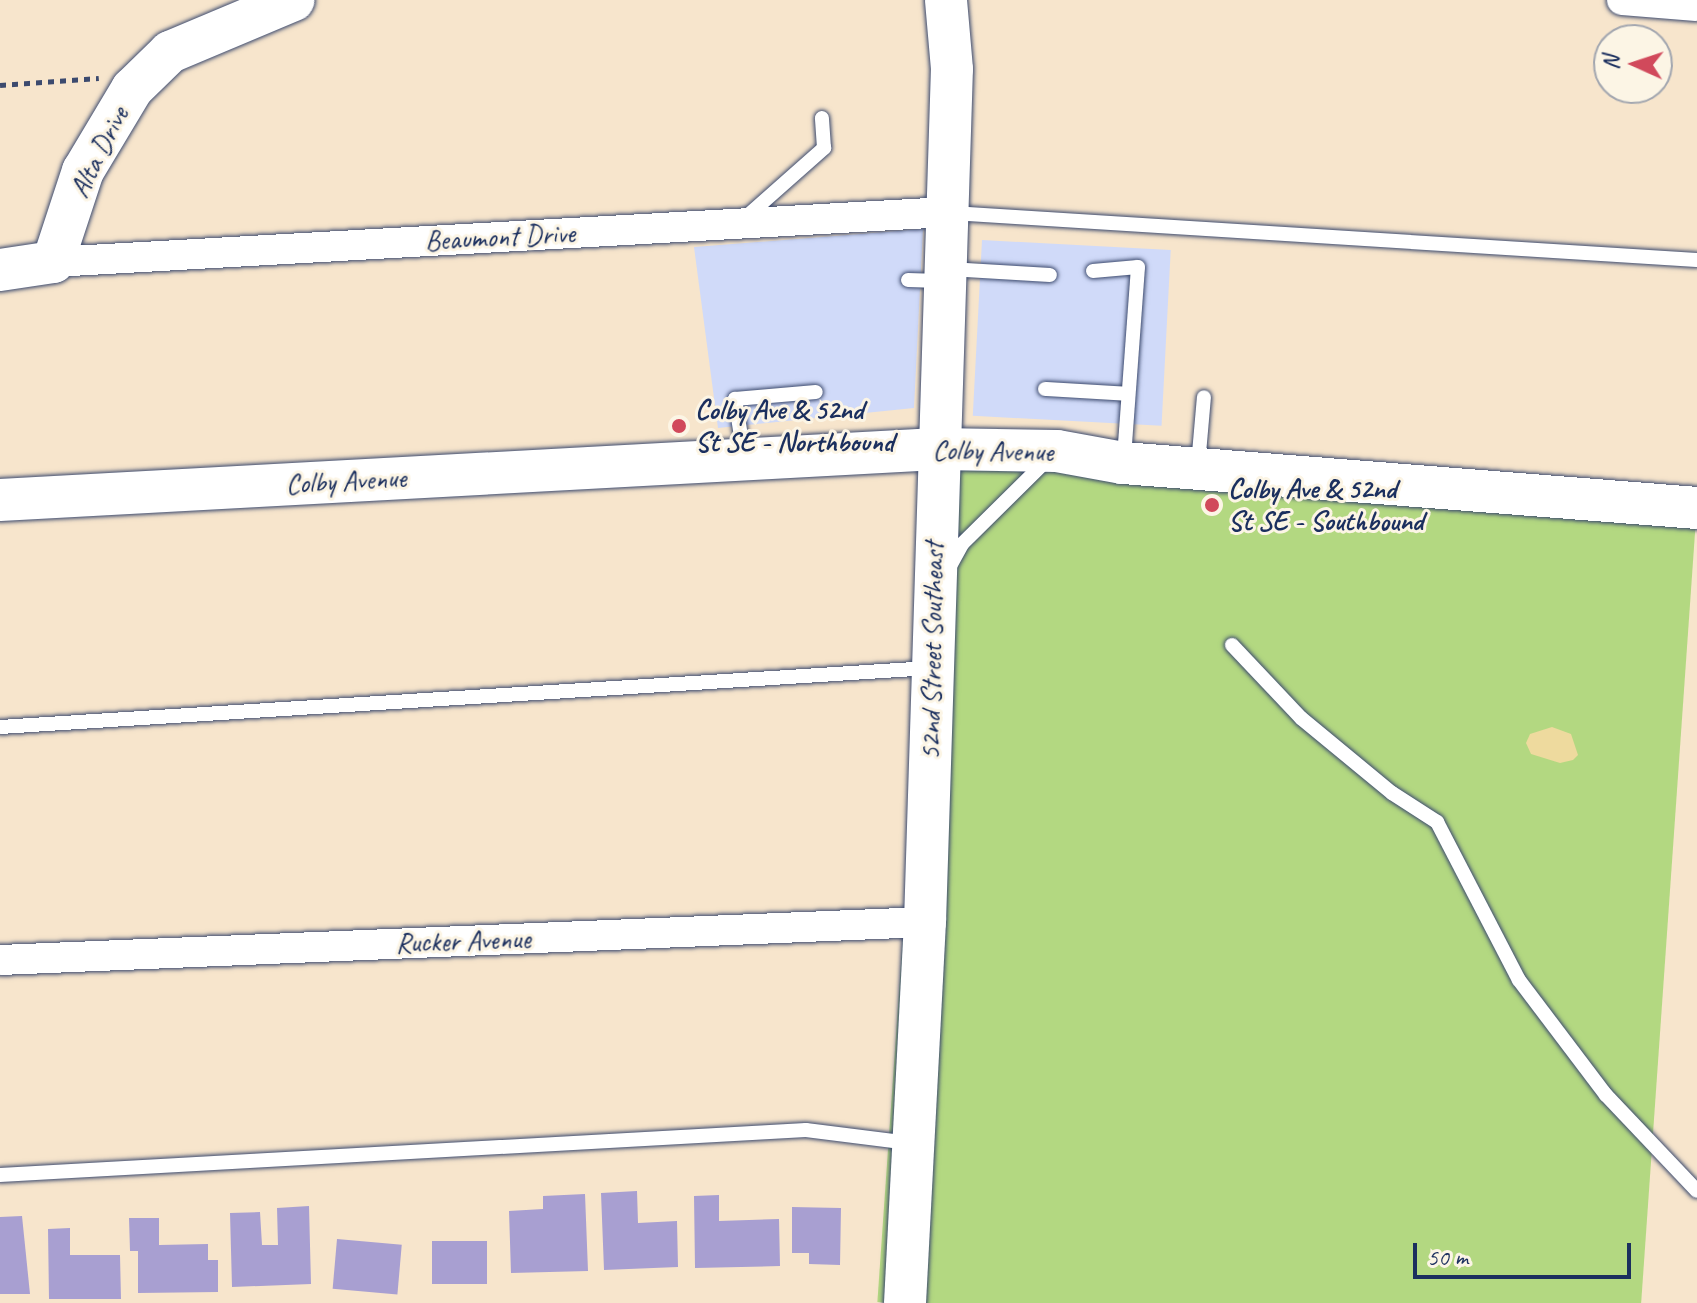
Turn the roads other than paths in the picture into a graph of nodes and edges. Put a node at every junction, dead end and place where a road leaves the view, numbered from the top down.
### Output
1 (294, 0) edge
2 (946, 0) edge
3 (1622, 0) edge
4 (1697, 6) edge
5 (822, 118) dead end
6 (948, 212) junction
7 (739, 224) junction
8 (1697, 260) edge
9 (53, 262) junction
10 (0, 270) edge
11 (1093, 271) dead end
12 (1050, 275) dead end
13 (933, 277) junction
14 (1045, 389) dead end
15 (816, 392) dead end
16 (1128, 394) junction
17 (1204, 397) dead end
18 (937, 449) junction
19 (1057, 451) junction
20 (745, 460) junction
21 (1123, 463) junction
22 (1198, 469) junction
23 (0, 500) edge
24 (1697, 508) edge
25 (933, 594) junction
26 (1232, 645) dead end
27 (931, 668) junction
28 (0, 727) edge
29 (925, 922) junction
30 (0, 960) edge
31 (914, 1143) junction
32 (0, 1175) edge
33 (1697, 1191) edge
34 (905, 1303) edge

1 - 9 street, Alta Drive
2 - 6 street, 52nd Street Southeast
3 - 4 street
5 - 7 lane
6 - 7 street, Beaumont Drive
6 - 8 lane
6 - 13 street, 52nd Street Southeast
7 - 9 street, Beaumont Drive
9 - 10 street
11 - 16 lane
12 - 13 lane
13 - 18 street, 52nd Street Southeast
14 - 16 lane
15 - 20 lane
16 - 21 lane
17 - 22 lane
18 - 19 street, Colby Avenue
18 - 20 street, Colby Avenue
18 - 25 street, 52nd Street Southeast
19 - 21 street, Colby Avenue
19 - 25 lane
20 - 23 street, Colby Avenue
21 - 22 street, Colby Avenue
22 - 24 street, Colby Avenue
25 - 27 street, 52nd Street Southeast
26 - 33 lane
27 - 28 lane
27 - 29 street, 52nd Street Southeast
29 - 30 street, Rucker Avenue
29 - 31 street, 52nd Street Southeast
31 - 32 lane
31 - 34 street, 52nd Street Southeast

